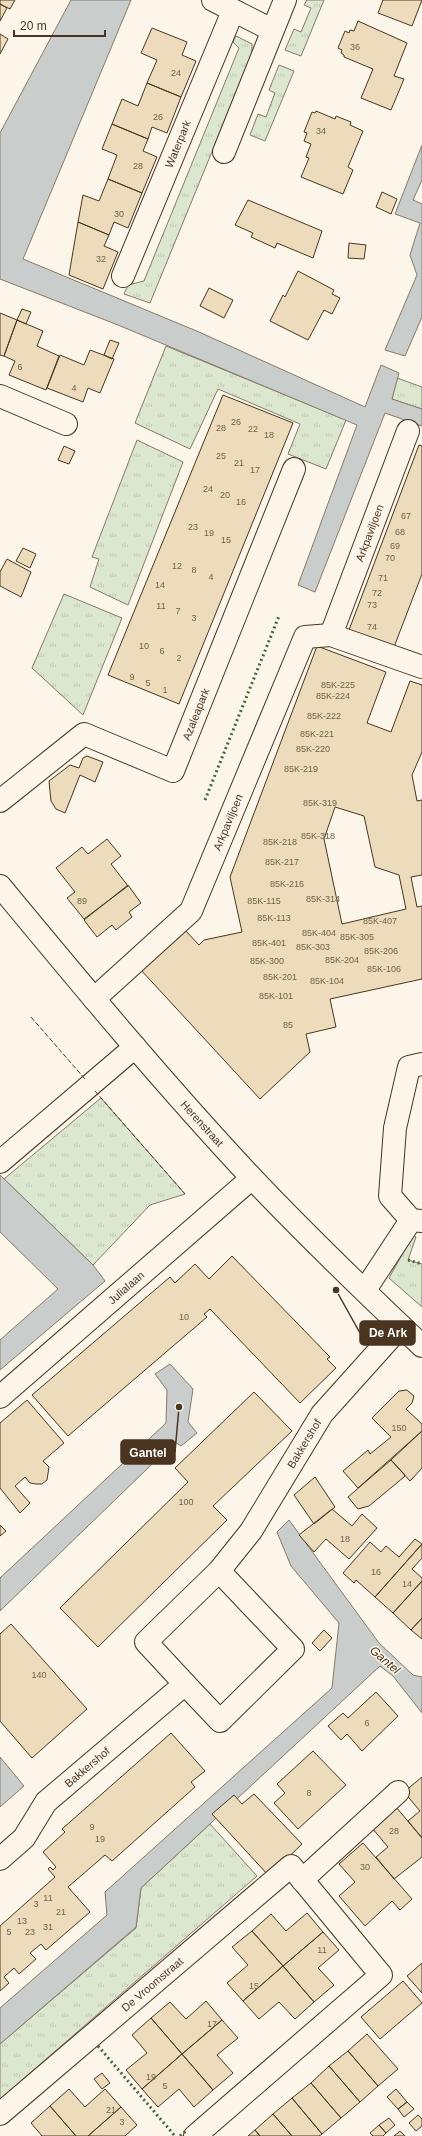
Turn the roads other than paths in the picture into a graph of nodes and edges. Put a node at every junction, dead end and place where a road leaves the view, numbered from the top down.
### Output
1 (213, 0) edge
2 (285, 0) edge
3 (233, 11) junction
4 (272, 30) junction
5 (224, 152) dead end
6 (123, 276) dead end
7 (0, 396) edge
8 (66, 424) dead end
9 (408, 431) dead end
10 (294, 469) dead end
11 (331, 635) junction
12 (422, 667) edge
13 (0, 801) edge
14 (0, 886) edge
15 (94, 999) junction
16 (135, 1047) junction
17 (422, 1064) edge
18 (0, 1162) edge
19 (252, 1178) junction
20 (417, 1221) edge
21 (364, 1290) junction
22 (401, 1326) junction
23 (422, 1346) edge
24 (0, 1397) edge
25 (219, 1571) junction
26 (185, 1684) junction
27 (398, 1792) dead end
28 (0, 1859) edge
29 (302, 1880) junction
30 (0, 2114) edge
31 (195, 2136) edge

1 - 3 street
2 - 4 street
3 - 4 street
3 - 6 street, Waterpark
4 - 5 street
7 - 8 street
9 - 11 street, Arkpaviljoen
10 - 13 street, Azaleapark
11 - 12 street, Arkpaviljoen
11 - 15 street, Arkpaviljoen
14 - 15 street, Herenstraat
15 - 16 street, Herenstraat
16 - 18 street
16 - 19 street, Herenstraat
17 - 20 street
19 - 21 street, Herenstraat
19 - 24 street, Julialaan
20 - 21 street
21 - 22 street, Herenstraat
22 - 23 street, Herenstraat
22 - 25 street, Bakkershof
25 - 26 street, Bakkershof
25 - 26 street, Bakkershof
26 - 28 street, Bakkershof
27 - 29 street
29 - 30 street, De Vroomstraat
29 - 31 street, De Vroomstraat

